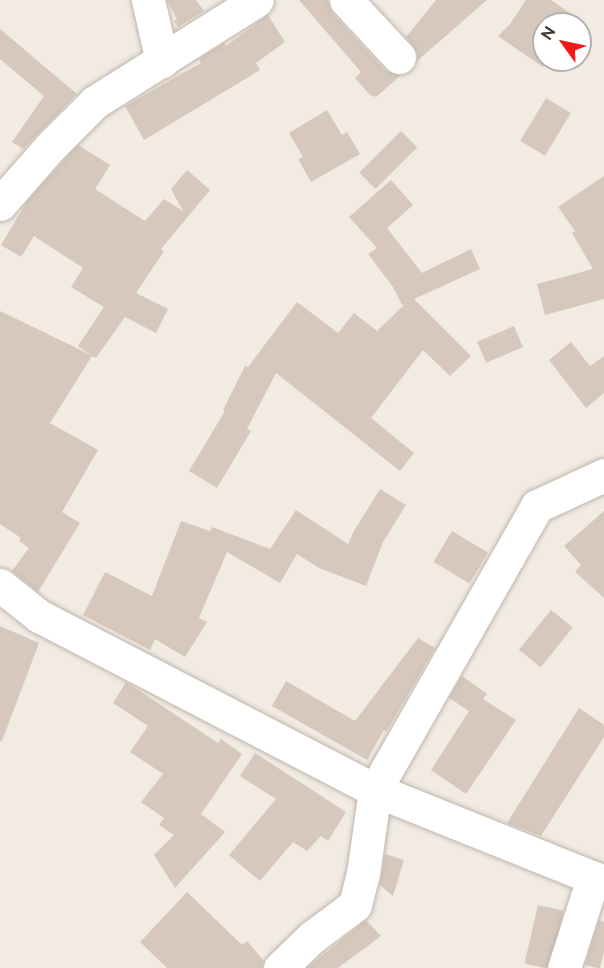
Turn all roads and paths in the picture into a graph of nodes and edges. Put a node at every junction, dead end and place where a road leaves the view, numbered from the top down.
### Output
1 (148, 0) edge
2 (257, 0) edge
3 (346, 0) edge
4 (399, 57) dead end
5 (162, 61) junction
6 (0, 204) edge
7 (604, 475) edge
8 (0, 585) edge
9 (375, 790) junction
10 (598, 880) edge
11 (280, 968) edge
12 (564, 968) edge

1 - 5 street
2 - 5 street
3 - 4 street
5 - 6 street
7 - 9 street
8 - 9 street
9 - 10 street
9 - 11 street
10 - 12 street

